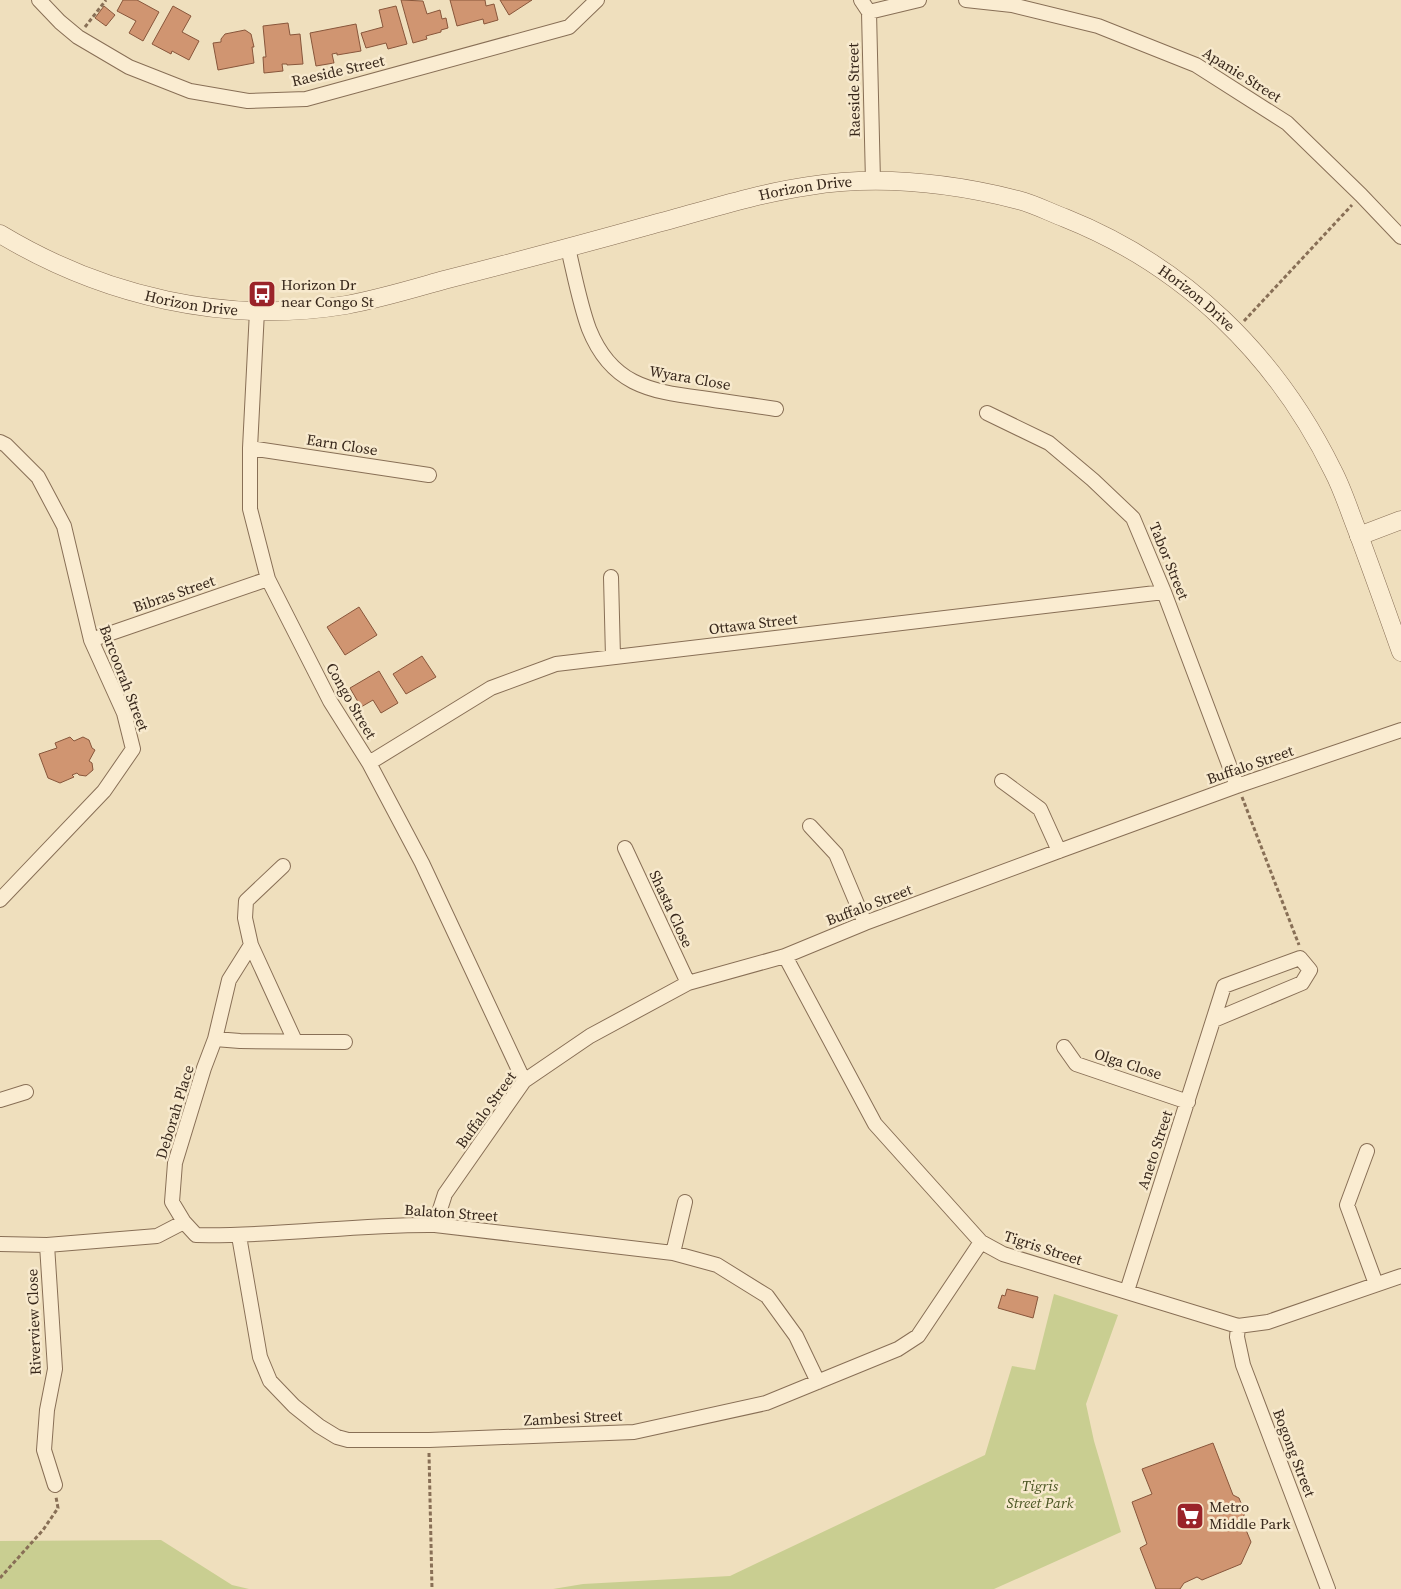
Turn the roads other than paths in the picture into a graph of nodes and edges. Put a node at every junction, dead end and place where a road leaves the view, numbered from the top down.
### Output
1 (39, 0) edge
2 (597, 0) edge
3 (918, 0) edge
4 (966, 0) edge
5 (865, 6) edge
6 (873, 182) junction
7 (0, 234) edge
8 (1401, 237) edge
9 (568, 248) junction
10 (256, 311) junction
11 (776, 409) dead end
12 (987, 413) dead end
13 (0, 442) edge
14 (250, 448) junction
15 (429, 475) dead end
16 (1401, 520) edge
17 (1359, 536) junction
18 (611, 577) dead end
19 (268, 579) junction
20 (1164, 592) junction
21 (91, 640) junction
22 (1401, 652) edge
23 (613, 657) junction
24 (1401, 730) edge
25 (369, 763) junction
26 (1002, 781) dead end
27 (1237, 786) junction
28 (810, 826) dead end
29 (625, 848) dead end
30 (1059, 851) junction
31 (283, 866) dead end
32 (0, 900) edge
33 (865, 923) junction
34 (251, 945) junction
35 (785, 956) junction
36 (688, 983) junction
37 (1214, 1020) junction
38 (216, 1039) junction
39 (295, 1040) junction
40 (345, 1042) dead end
41 (1064, 1047) dead end
42 (524, 1081) junction
43 (26, 1092) dead end
44 (0, 1100) edge
45 (1188, 1102) junction
46 (1367, 1151) dead end
47 (685, 1202) dead end
48 (184, 1222) junction
49 (435, 1225) junction
50 (239, 1236) junction
51 (981, 1242) junction
52 (0, 1244) edge
53 (47, 1245) junction
54 (673, 1253) junction
55 (1401, 1276) edge
56 (1376, 1284) junction
57 (1127, 1291) junction
58 (1238, 1326) junction
59 (818, 1382) junction
60 (55, 1485) road end
61 (1327, 1589) edge

1 - 2 street, Raeside Street
3 - 5 street
4 - 8 street, Apanie Street
5 - 6 street, Raeside Street
6 - 9 street, Horizon Drive
6 - 17 street, Horizon Drive
7 - 10 street, Horizon Drive
9 - 10 street, Horizon Drive
9 - 11 street, Wyara Close
10 - 14 street, Congo Street
12 - 20 street, Tabor Street
13 - 21 street, Barcoorah Street
14 - 15 street, Earn Close
14 - 19 street, Congo Street
16 - 17 street
17 - 22 street, Horizon Drive
18 - 23 street
19 - 21 street, Bibras Street
19 - 25 street, Congo Street
20 - 23 street, Ottawa Street
20 - 27 street, Tabor Street
21 - 32 street, Barcoorah Street
23 - 25 street, Ottawa Street
24 - 27 street, Buffalo Street
25 - 42 street, Congo Street
26 - 30 street
27 - 30 street, Buffalo Street
28 - 33 street
29 - 36 street, Shasta Close
30 - 33 street, Buffalo Street
31 - 34 street
33 - 35 street, Buffalo Street
34 - 38 street, Deborah Place
34 - 39 street
35 - 36 street, Buffalo Street
35 - 51 street, Tigris Street
36 - 42 street, Buffalo Street
37 - 37 street, Aneto Street
37 - 45 street, Aneto Street
38 - 39 street
38 - 48 street, Deborah Place
39 - 40 street
41 - 45 street, Olga Close
42 - 49 street, Buffalo Street
43 - 44 street
45 - 57 street, Aneto Street
46 - 56 street
47 - 54 street
48 - 50 street, Balaton Street
48 - 53 street
49 - 50 street, Balaton Street
49 - 54 street, Balaton Street
50 - 59 street, Zambesi Street
51 - 57 street, Tigris Street
51 - 59 street, Zambesi Street
52 - 53 street
53 - 60 street, Riverview Close
54 - 59 street, Balaton Street
55 - 56 street, Tigris Street
56 - 58 street, Tigris Street
57 - 58 street, Tigris Street
58 - 61 street, Bogong Street

